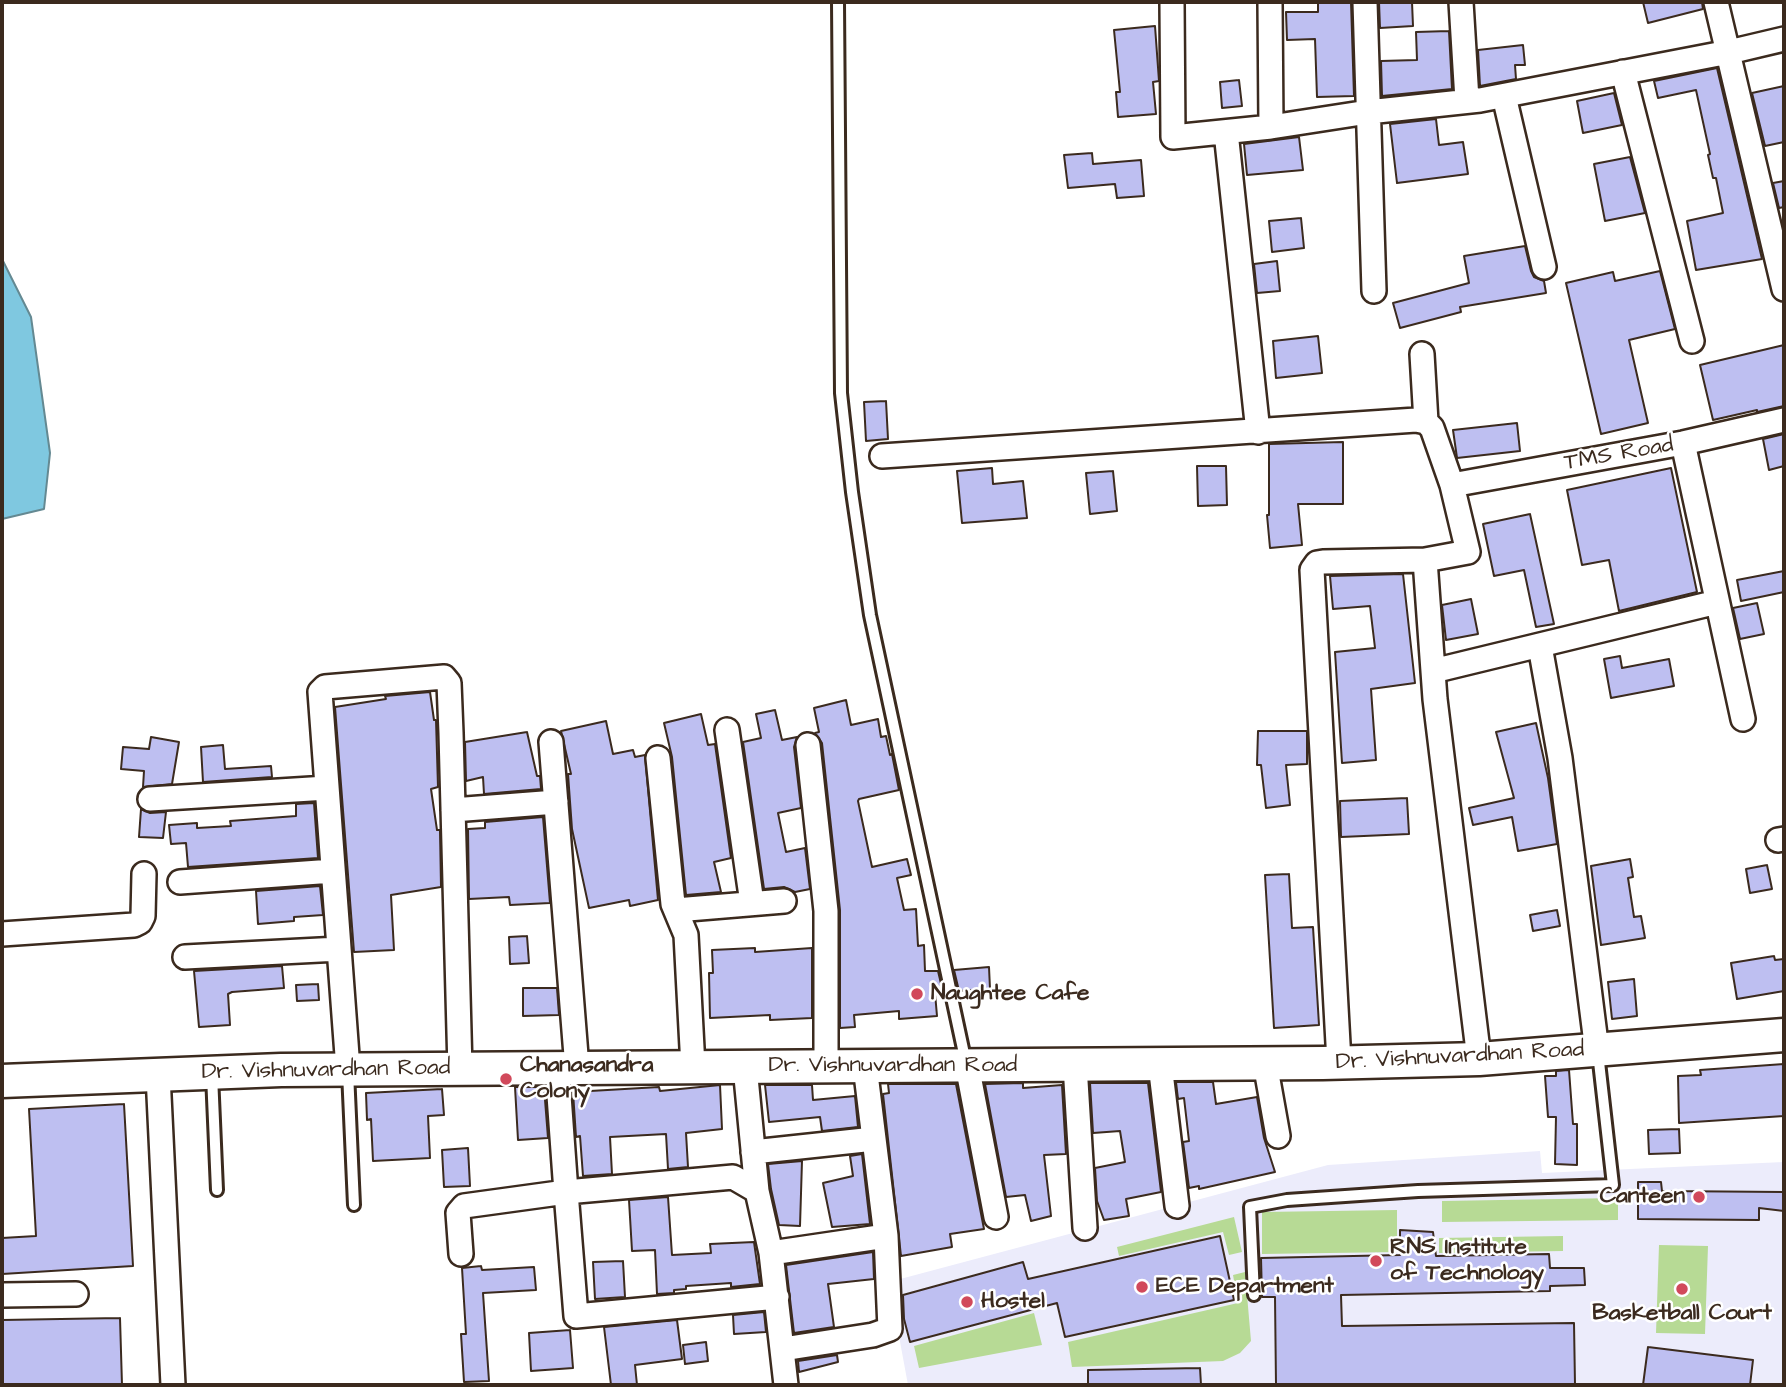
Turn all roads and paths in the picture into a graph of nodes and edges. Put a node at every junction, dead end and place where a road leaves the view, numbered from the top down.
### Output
1 (838, 2) edge
2 (1172, 2) edge
3 (1270, 2) edge
4 (1365, 2) edge
5 (1461, 2) edge
6 (1716, 2) edge
7 (1784, 39) edge
8 (1728, 52) junction
9 (1623, 72) junction
10 (1504, 96) junction
11 (1467, 100) junction
12 (1368, 112) junction
13 (1271, 127) junction
14 (1226, 132) junction
15 (1544, 267) dead end
16 (1784, 289) edge
17 (1374, 291) dead end
18 (1692, 341) dead end
19 (1422, 354) dead end
20 (1784, 421) edge
21 (1426, 422) junction
22 (1258, 432) junction
23 (1683, 443) junction
24 (882, 456) dead end
25 (1452, 485) junction
26 (1425, 560) junction
27 (1717, 602) junction
28 (1540, 646) junction
29 (1433, 671) junction
30 (1743, 719) dead end
31 (727, 730) dead end
32 (551, 742) dead end
33 (808, 745) dead end
34 (658, 758) dead end
35 (327, 788) junction
36 (150, 799) dead end
37 (556, 802) junction
38 (453, 810) junction
39 (333, 871) junction
40 (144, 874) dead end
41 (180, 882) dead end
42 (784, 901) dead end
43 (752, 903) junction
44 (676, 910) junction
45 (2, 934) edge
46 (339, 949) junction
47 (185, 957) dead end
48 (1784, 1035) edge
49 (1597, 1051) junction
50 (1479, 1059) junction
51 (1339, 1062) junction
52 (1265, 1063) junction
53 (1160, 1064) junction
54 (967, 1065) junction
55 (1075, 1065) junction
56 (826, 1066) junction
57 (865, 1066) junction
58 (693, 1067) junction
59 (745, 1067) junction
60 (567, 1068) junction
61 (348, 1069) junction
62 (460, 1069) junction
63 (212, 1072) junction
64 (158, 1074) junction
65 (2, 1081) edge
66 (2, 1091) edge
67 (1278, 1136) dead end
68 (874, 1139) junction
69 (753, 1153) junction
70 (217, 1190) dead end
71 (757, 1191) junction
72 (566, 1192) junction
73 (354, 1205) dead end
74 (1177, 1206) dead end
75 (996, 1217) dead end
76 (1085, 1228) dead end
77 (886, 1236) junction
78 (771, 1253) junction
79 (461, 1254) dead end
80 (76, 1294) dead end
81 (2, 1295) edge
82 (1254, 1295) dead end
83 (777, 1297) junction
84 (783, 1349) junction
85 (173, 1385) edge
86 (786, 1385) edge

1 - 54 lane
2 - 14 street
3 - 13 street
4 - 12 street
5 - 11 street
6 - 8 street
7 - 8 street
8 - 9 street
8 - 16 street
9 - 10 street
9 - 18 street
10 - 11 street
10 - 15 street
11 - 12 street
12 - 13 street
12 - 17 street
13 - 14 street
14 - 22 street
19 - 21 street
20 - 23 street, TMS Road
21 - 22 street
21 - 25 street
22 - 24 street
23 - 25 street, TMS Road
23 - 27 street
25 - 26 street
26 - 29 street
26 - 51 street
27 - 28 street
27 - 30 street
28 - 29 street
28 - 49 street
29 - 50 street
31 - 43 street
32 - 37 street
33 - 56 street
34 - 44 street
35 - 36 street
35 - 38 street
35 - 39 street
37 - 38 street
37 - 60 street
38 - 62 street
39 - 41 street
39 - 46 street
40 - 45 street
42 - 43 street
43 - 44 street
44 - 58 street
46 - 47 street
46 - 61 street
48 - 49 main road, Dr. Vishnuvardhan Road
49 - 50 main road, Dr. Vishnuvardhan Road
49 - 82 lane
50 - 51 main road, Dr. Vishnuvardhan Road
51 - 52 main road, Dr. Vishnuvardhan Road
52 - 53 main road, Dr. Vishnuvardhan Road
52 - 67 street
53 - 55 main road, Dr. Vishnuvardhan Road
53 - 74 street
54 - 55 main road, Dr. Vishnuvardhan Road
54 - 57 main road, Dr. Vishnuvardhan Road
54 - 75 street
55 - 76 street
56 - 57 main road, Dr. Vishnuvardhan Road
56 - 59 main road, Dr. Vishnuvardhan Road
57 - 68 street
58 - 59 main road, Dr. Vishnuvardhan Road
58 - 60 main road, Dr. Vishnuvardhan Road
59 - 69 street
60 - 62 main road, Dr. Vishnuvardhan Road
60 - 72 street
61 - 62 main road, Dr. Vishnuvardhan Road
61 - 63 main road, Dr. Vishnuvardhan Road
61 - 73 lane
63 - 64 main road, Dr. Vishnuvardhan Road
63 - 70 lane
64 - 65 main road, Dr. Vishnuvardhan Road
64 - 85 street
65 - 66 lane
68 - 69 street
68 - 77 street
69 - 71 street
71 - 72 street
71 - 78 street
72 - 79 street
72 - 83 street
77 - 78 street
77 - 84 street
78 - 83 street
80 - 81 street
83 - 84 street
84 - 86 street

